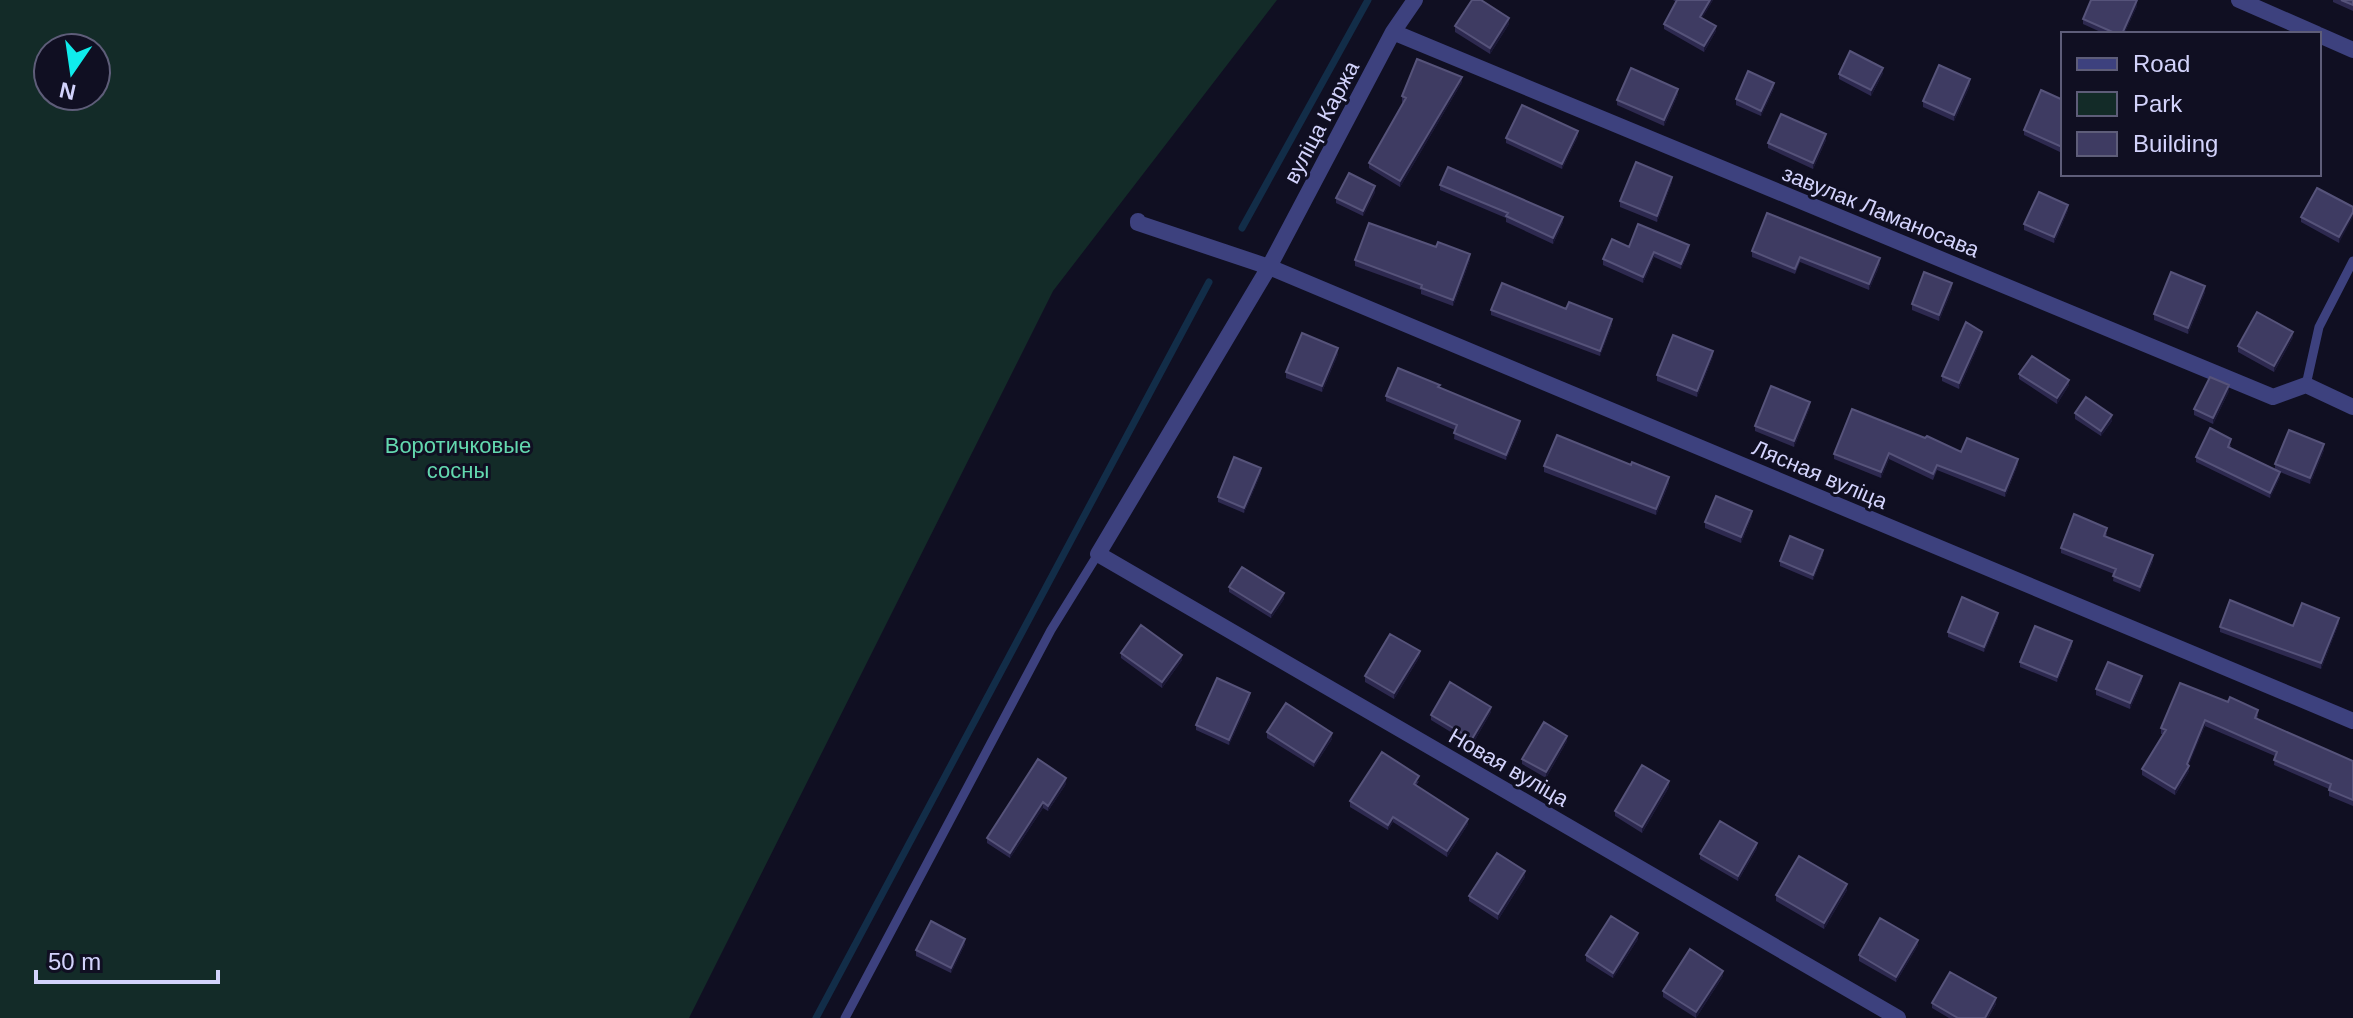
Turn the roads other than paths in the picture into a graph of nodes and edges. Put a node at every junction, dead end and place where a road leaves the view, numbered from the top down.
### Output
1 (1415, 0) edge
2 (2239, 0) edge
3 (1393, 32) junction
4 (2313, 32) edge
5 (2321, 35) edge
6 (2353, 50) edge
7 (1138, 221) dead end
8 (2353, 261) edge
9 (1269, 267) junction
10 (2306, 385) junction
11 (2353, 407) edge
12 (1098, 554) junction
13 (2353, 721) edge
14 (845, 1018) edge
15 (1898, 1018) edge

1 - 3 street, вуліца Каржа
2 - 4 street
3 - 9 street, вуліца Каржа
3 - 10 street, завулак Ламаносава
5 - 6 street
7 - 9 street, Лясная вуліца
8 - 10 lane
9 - 12 street
9 - 13 street, Лясная вуліца
10 - 11 street
12 - 14 lane
12 - 15 street, Новая вуліца

